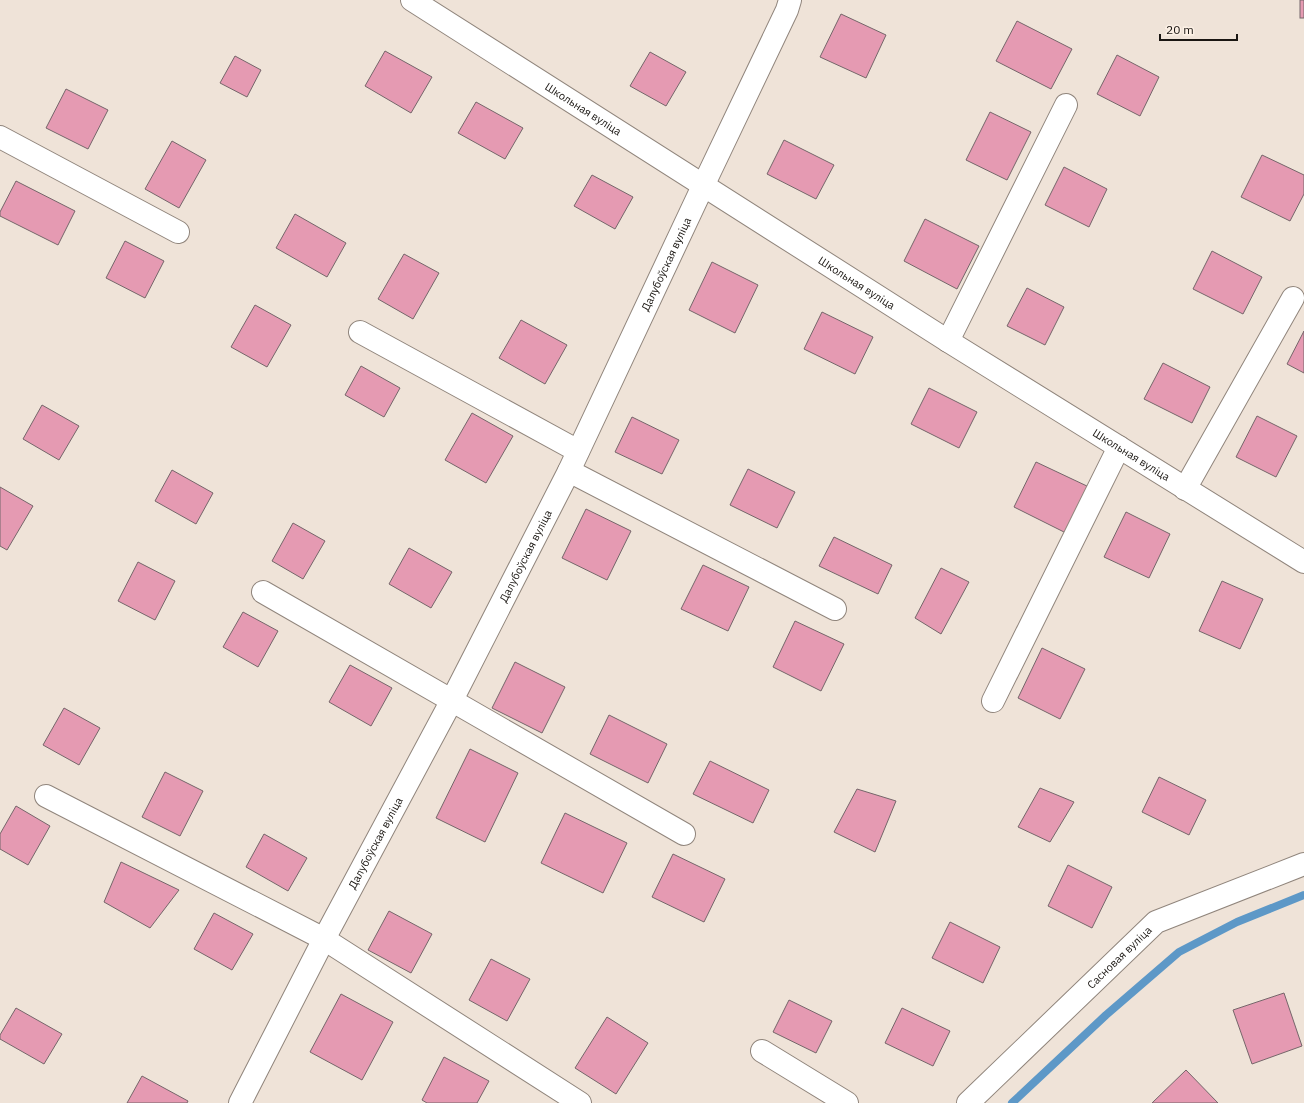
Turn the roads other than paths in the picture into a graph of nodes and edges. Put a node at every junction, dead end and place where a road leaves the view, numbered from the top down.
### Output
1 (412, 0) edge
2 (790, 0) edge
3 (1066, 105) dead end
4 (0, 136) edge
5 (703, 186) junction
6 (178, 232) dead end
7 (1293, 298) dead end
8 (360, 332) dead end
9 (948, 341) junction
10 (1119, 447) junction
11 (578, 451) junction
12 (569, 471) junction
13 (1185, 489) junction
14 (1304, 562) edge
15 (263, 592) dead end
16 (835, 610) dead end
17 (452, 700) junction
18 (993, 701) dead end
19 (46, 796) dead end
20 (684, 834) dead end
21 (1304, 864) edge
22 (324, 939) junction
23 (762, 1051) dead end
24 (240, 1103) edge
25 (580, 1103) edge
26 (847, 1103) edge
27 (968, 1103) edge

1 - 5 street, Школьная вуліца
2 - 5 street, Далубоўская вуліца
3 - 9 street
4 - 6 street
5 - 9 street, Школьная вуліца
5 - 11 street, Далубоўская вуліца
7 - 13 street
8 - 11 street
9 - 10 street, Школьная вуліца
10 - 13 street, Школьная вуліца
10 - 18 street
11 - 12 street, Далубоўская вуліца
12 - 16 street
12 - 17 street, Далубоўская вуліца
13 - 14 street, Школьная вуліца
15 - 17 street
17 - 20 street
17 - 22 street, Далубоўская вуліца
19 - 22 street
21 - 27 street, Сасновая вуліца
22 - 24 street, Далубоўская вуліца
22 - 25 street
23 - 26 street

